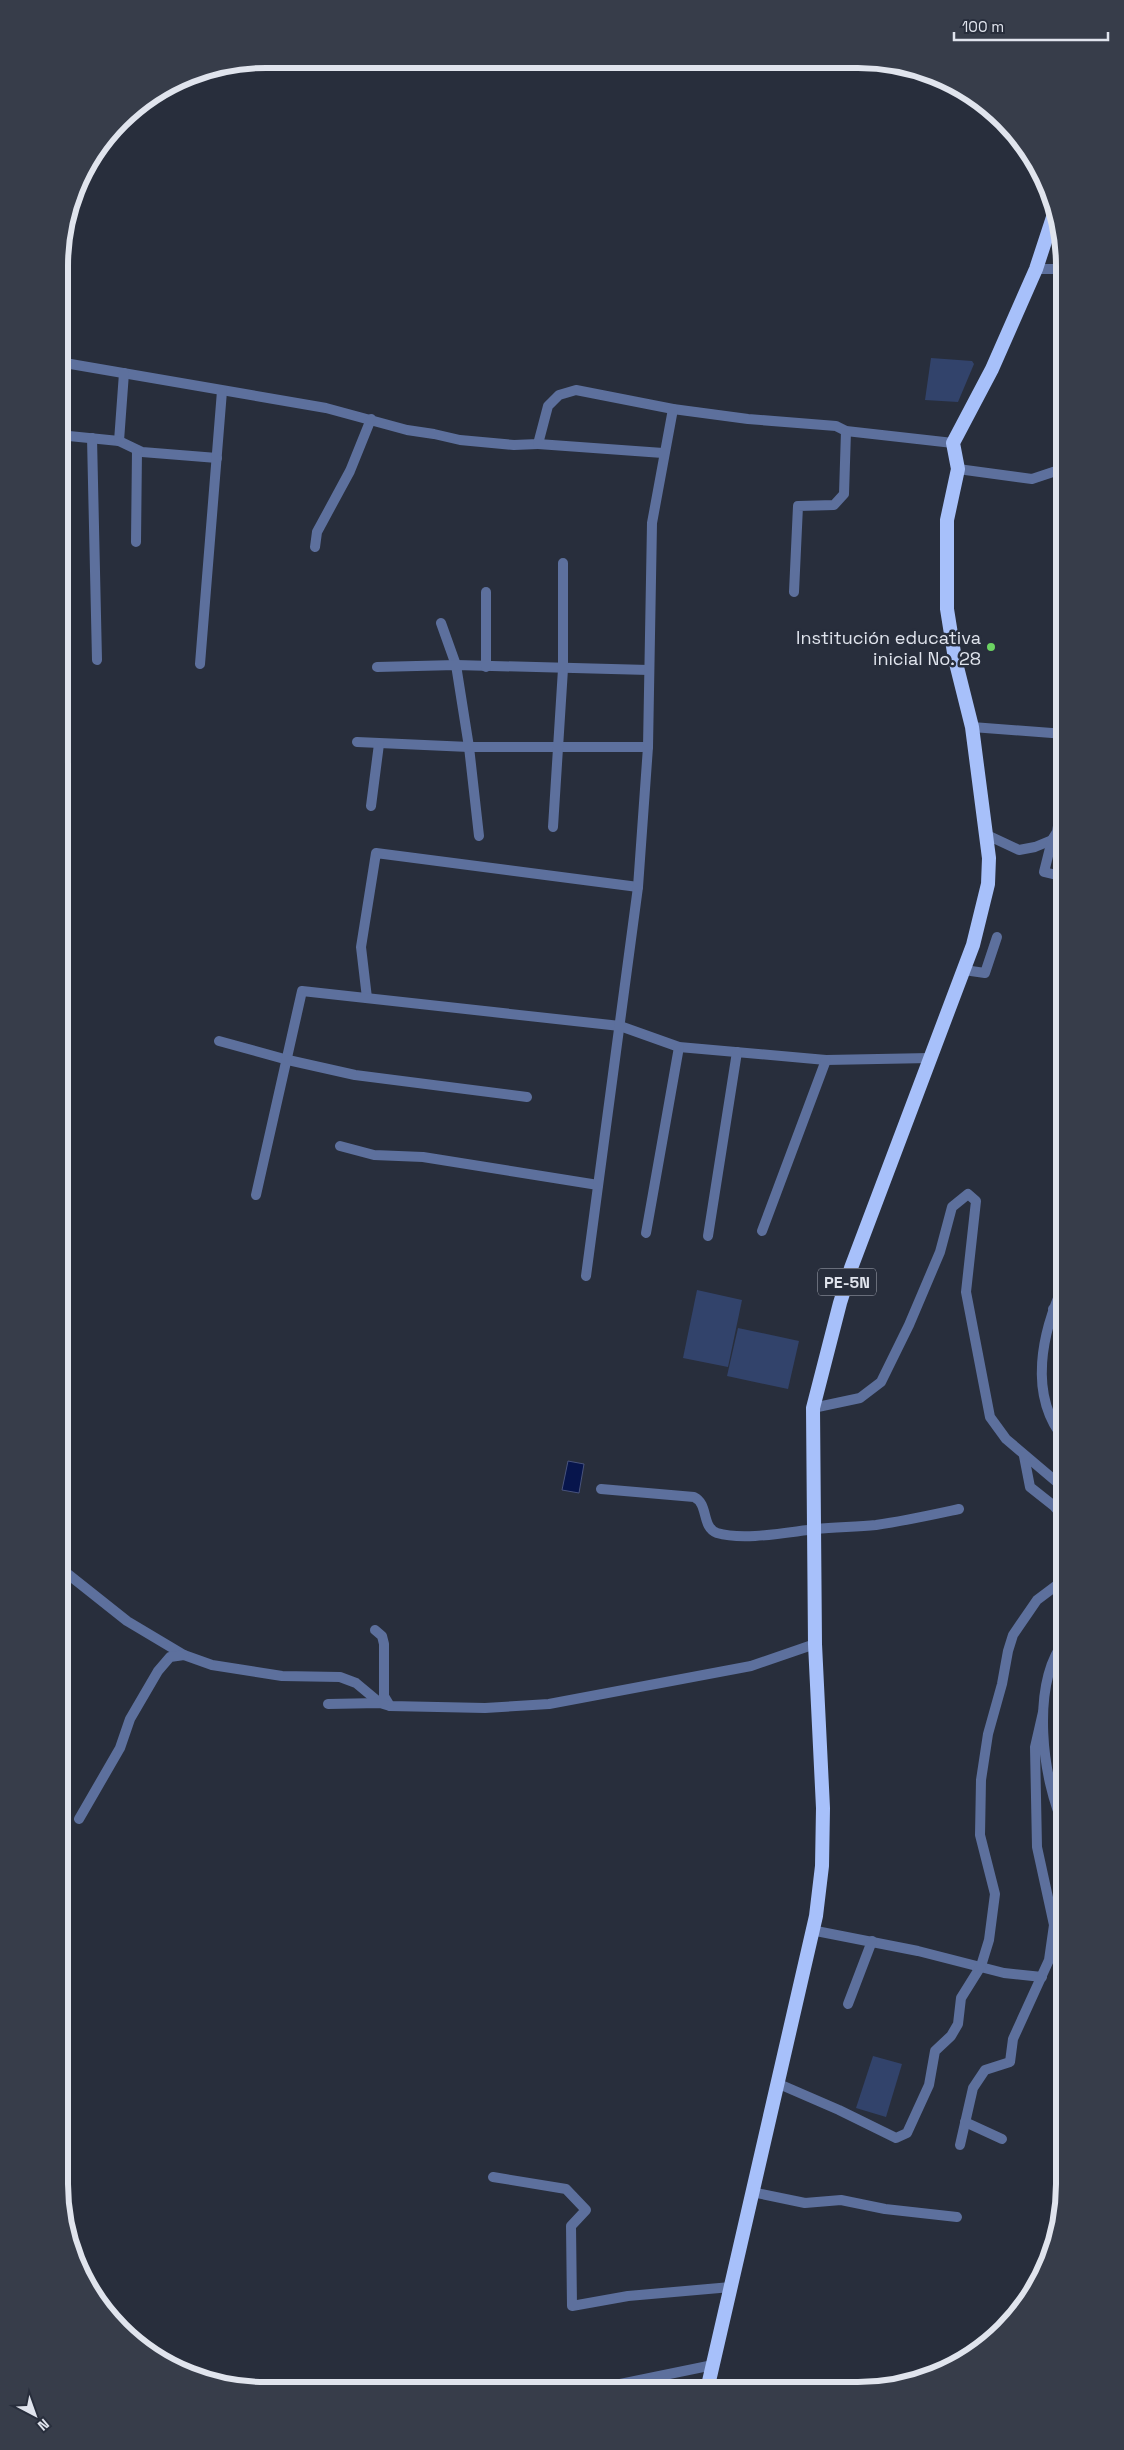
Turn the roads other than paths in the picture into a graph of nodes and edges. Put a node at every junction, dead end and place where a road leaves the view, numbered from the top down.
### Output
1 (1052, 221) edge
2 (1036, 268) junction
3 (1056, 269) edge
4 (68, 364) edge
5 (124, 374) junction
6 (222, 391) junction
7 (673, 409) junction
8 (371, 419) junction
9 (846, 431) junction
10 (68, 435) edge
11 (92, 438) junction
12 (119, 441) junction
13 (953, 443) junction
14 (538, 444) junction
15 (137, 450) junction
16 (663, 453) junction
17 (217, 458) junction
18 (958, 469) junction
19 (1056, 471) edge
20 (136, 542) dead end
21 (315, 547) dead end
22 (563, 563) dead end
23 (486, 592) dead end
24 (794, 592) dead end
25 (442, 623) dead end
26 (97, 660) dead end
27 (200, 664) dead end
28 (456, 665) junction
29 (486, 666) junction
30 (376, 667) dead end
31 (563, 669) junction
32 (649, 670) junction
33 (972, 727) junction
34 (1056, 733) edge
35 (357, 742) dead end
36 (380, 744) junction
37 (468, 746) junction
38 (558, 746) junction
39 (648, 747) junction
40 (370, 806) dead end
41 (553, 827) dead end
42 (1056, 834) edge
43 (987, 835) junction
44 (479, 836) dead end
45 (1052, 840) junction
46 (1056, 875) edge
47 (638, 887) junction
48 (997, 937) dead end
49 (964, 970) junction
50 (367, 998) junction
51 (620, 1026) junction
52 (219, 1041) dead end
53 (678, 1047) junction
54 (736, 1052) junction
55 (930, 1058) junction
56 (288, 1060) junction
57 (826, 1060) junction
58 (527, 1097) dead end
59 (340, 1146) dead end
60 (598, 1185) junction
61 (256, 1195) dead end
62 (762, 1230) dead end
63 (646, 1233) dead end
64 (708, 1236) dead end
65 (586, 1276) dead end
66 (1056, 1302) edge
67 (1053, 1308) junction
68 (1056, 1320) edge
69 (813, 1408) junction
70 (1056, 1429) edge
71 (1024, 1456) junction
72 (1056, 1482) edge
73 (601, 1488) dead end
74 (959, 1509) dead end
75 (1056, 1509) edge
76 (814, 1529) junction
77 (68, 1574) edge
78 (1056, 1586) edge
79 (374, 1630) dead end
80 (815, 1644) junction
81 (1056, 1652) edge
82 (184, 1654) junction
83 (328, 1704) dead end
84 (385, 1705) junction
85 (1043, 1712) junction
86 (1056, 1808) edge
87 (79, 1819) dead end
88 (811, 1930) junction
89 (872, 1941) junction
90 (981, 1966) junction
91 (1042, 1977) junction
92 (848, 2004) dead end
93 (779, 2084) junction
94 (965, 2122) junction
95 (1002, 2139) dead end
96 (960, 2146) dead end
97 (493, 2177) dead end
98 (752, 2192) junction
99 (957, 2217) dead end
100 (731, 2287) junction
101 (713, 2365) junction
102 (630, 2382) edge
103 (709, 2382) edge

1 - 2 highway
2 - 3 street
2 - 13 highway
4 - 5 street
5 - 6 street
5 - 12 street
6 - 8 street
6 - 17 street
7 - 9 street
7 - 14 street
7 - 16 street
8 - 14 street
8 - 21 street
9 - 13 street
9 - 24 street
10 - 11 street
11 - 12 street
11 - 26 street
12 - 15 street
13 - 18 highway, PE-5N
14 - 16 street
15 - 17 street
15 - 20 street
16 - 32 street
17 - 27 street
18 - 19 street
18 - 33 highway, PE-5N
22 - 31 street
23 - 29 street
25 - 28 street
28 - 29 street
28 - 30 street
28 - 37 street
29 - 31 street
31 - 32 street
31 - 38 street
32 - 39 street
33 - 34 street
33 - 43 highway, PE-5N
35 - 36 street
36 - 37 street
36 - 40 street
37 - 38 street
37 - 44 street
38 - 39 street
38 - 41 street
39 - 47 street
42 - 45 street
43 - 45 street
43 - 49 highway, PE-5N
45 - 46 street
47 - 50 street
47 - 51 street
48 - 49 street
49 - 55 highway, PE-5N
50 - 51 street
50 - 56 street
51 - 53 street
51 - 60 street
52 - 56 street
53 - 54 street
53 - 63 street
54 - 57 street
54 - 64 street
55 - 57 street
55 - 69 highway, PE-5N
56 - 58 street
56 - 61 street
57 - 62 street
59 - 60 street
60 - 65 street
66 - 67 street
67 - 68 street
67 - 70 street
69 - 71 street
69 - 76 highway, PE-5N
71 - 72 street
71 - 75 street
73 - 76 street
74 - 76 street
76 - 80 highway, PE-5N
77 - 82 street
78 - 90 street
79 - 84 street
80 - 84 street
80 - 88 highway, PE-5N
81 - 85 street
82 - 84 street
82 - 87 street
83 - 84 street
85 - 86 street
85 - 91 street
88 - 89 street
88 - 93 highway, PE-5N
89 - 90 street
89 - 92 street
90 - 91 street
90 - 93 street
91 - 94 street
93 - 98 highway, PE-5N
94 - 95 street
94 - 96 street
97 - 100 street
98 - 99 street
98 - 100 highway, PE-5N
100 - 101 highway, PE-5N
101 - 102 street
101 - 103 highway, PE-5N

